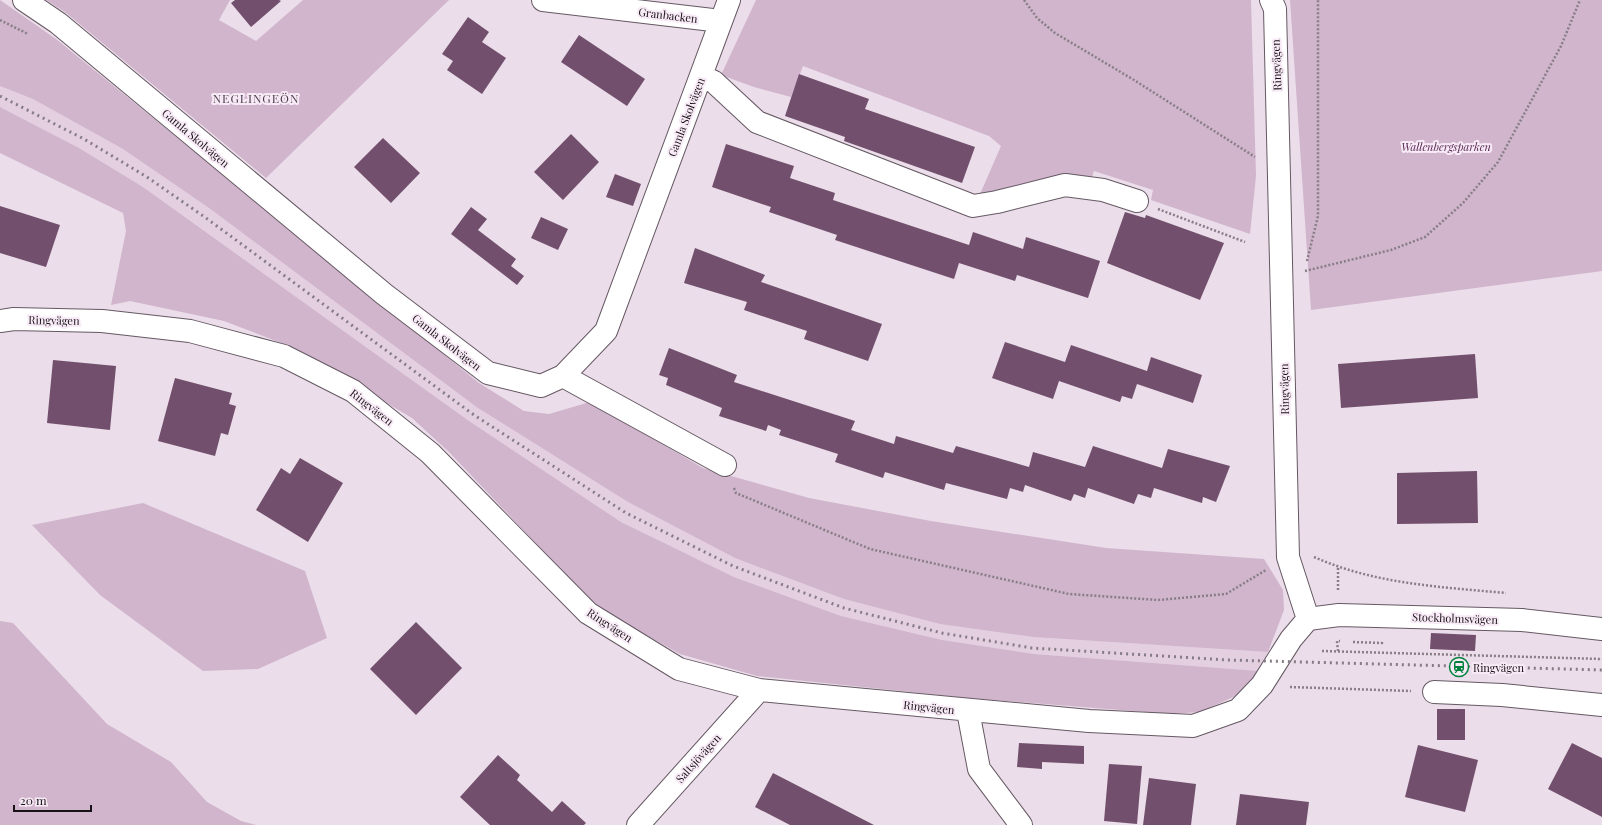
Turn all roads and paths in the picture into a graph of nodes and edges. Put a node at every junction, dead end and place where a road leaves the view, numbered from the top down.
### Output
1 (24, 0) edge
2 (543, 0) edge
3 (729, 0) edge
4 (1024, 0) edge
5 (1271, 0) edge
6 (1318, 0) edge
7 (1580, 0) edge
8 (721, 22) junction
9 (701, 76) junction
10 (1280, 174) junction
11 (1137, 201) joint
12 (1246, 242) dead end
13 (0, 321) edge
14 (563, 376) junction
15 (725, 465) joint
16 (1288, 557) junction
17 (1338, 568) junction
18 (1338, 592) dead end
19 (1512, 594) dead end
20 (1308, 618) junction
21 (1602, 629) edge
22 (1322, 651) dead end
23 (1602, 659) edge
24 (1286, 687) dead end
25 (759, 690) junction
26 (1434, 692) joint
27 (1602, 705) edge
28 (968, 711) junction
29 (638, 825) edge
30 (1020, 825) edge

1 - 14 street, Gamla Skolvägen
2 - 8 street, Granbacken
3 - 8 street, Gamla Skolvägen
4 - 10 path
5 - 10 street, Ringvägen
6 - 7 path
8 - 9 street, Gamla Skolvägen
9 - 11 street
9 - 14 street, Gamla Skolvägen
10 - 16 street, Ringvägen
11 - 12 path
13 - 25 street, Ringvägen
14 - 15 street
15 - 16 path
16 - 17 path
16 - 20 street, Ringvägen
17 - 18 path
17 - 19 path
20 - 21 street, Stockholmsvägen
20 - 28 street, Ringvägen
22 - 23 path
24 - 26 path
25 - 28 street, Ringvägen
25 - 29 street, Saltsjövägen
26 - 27 street
28 - 30 street

